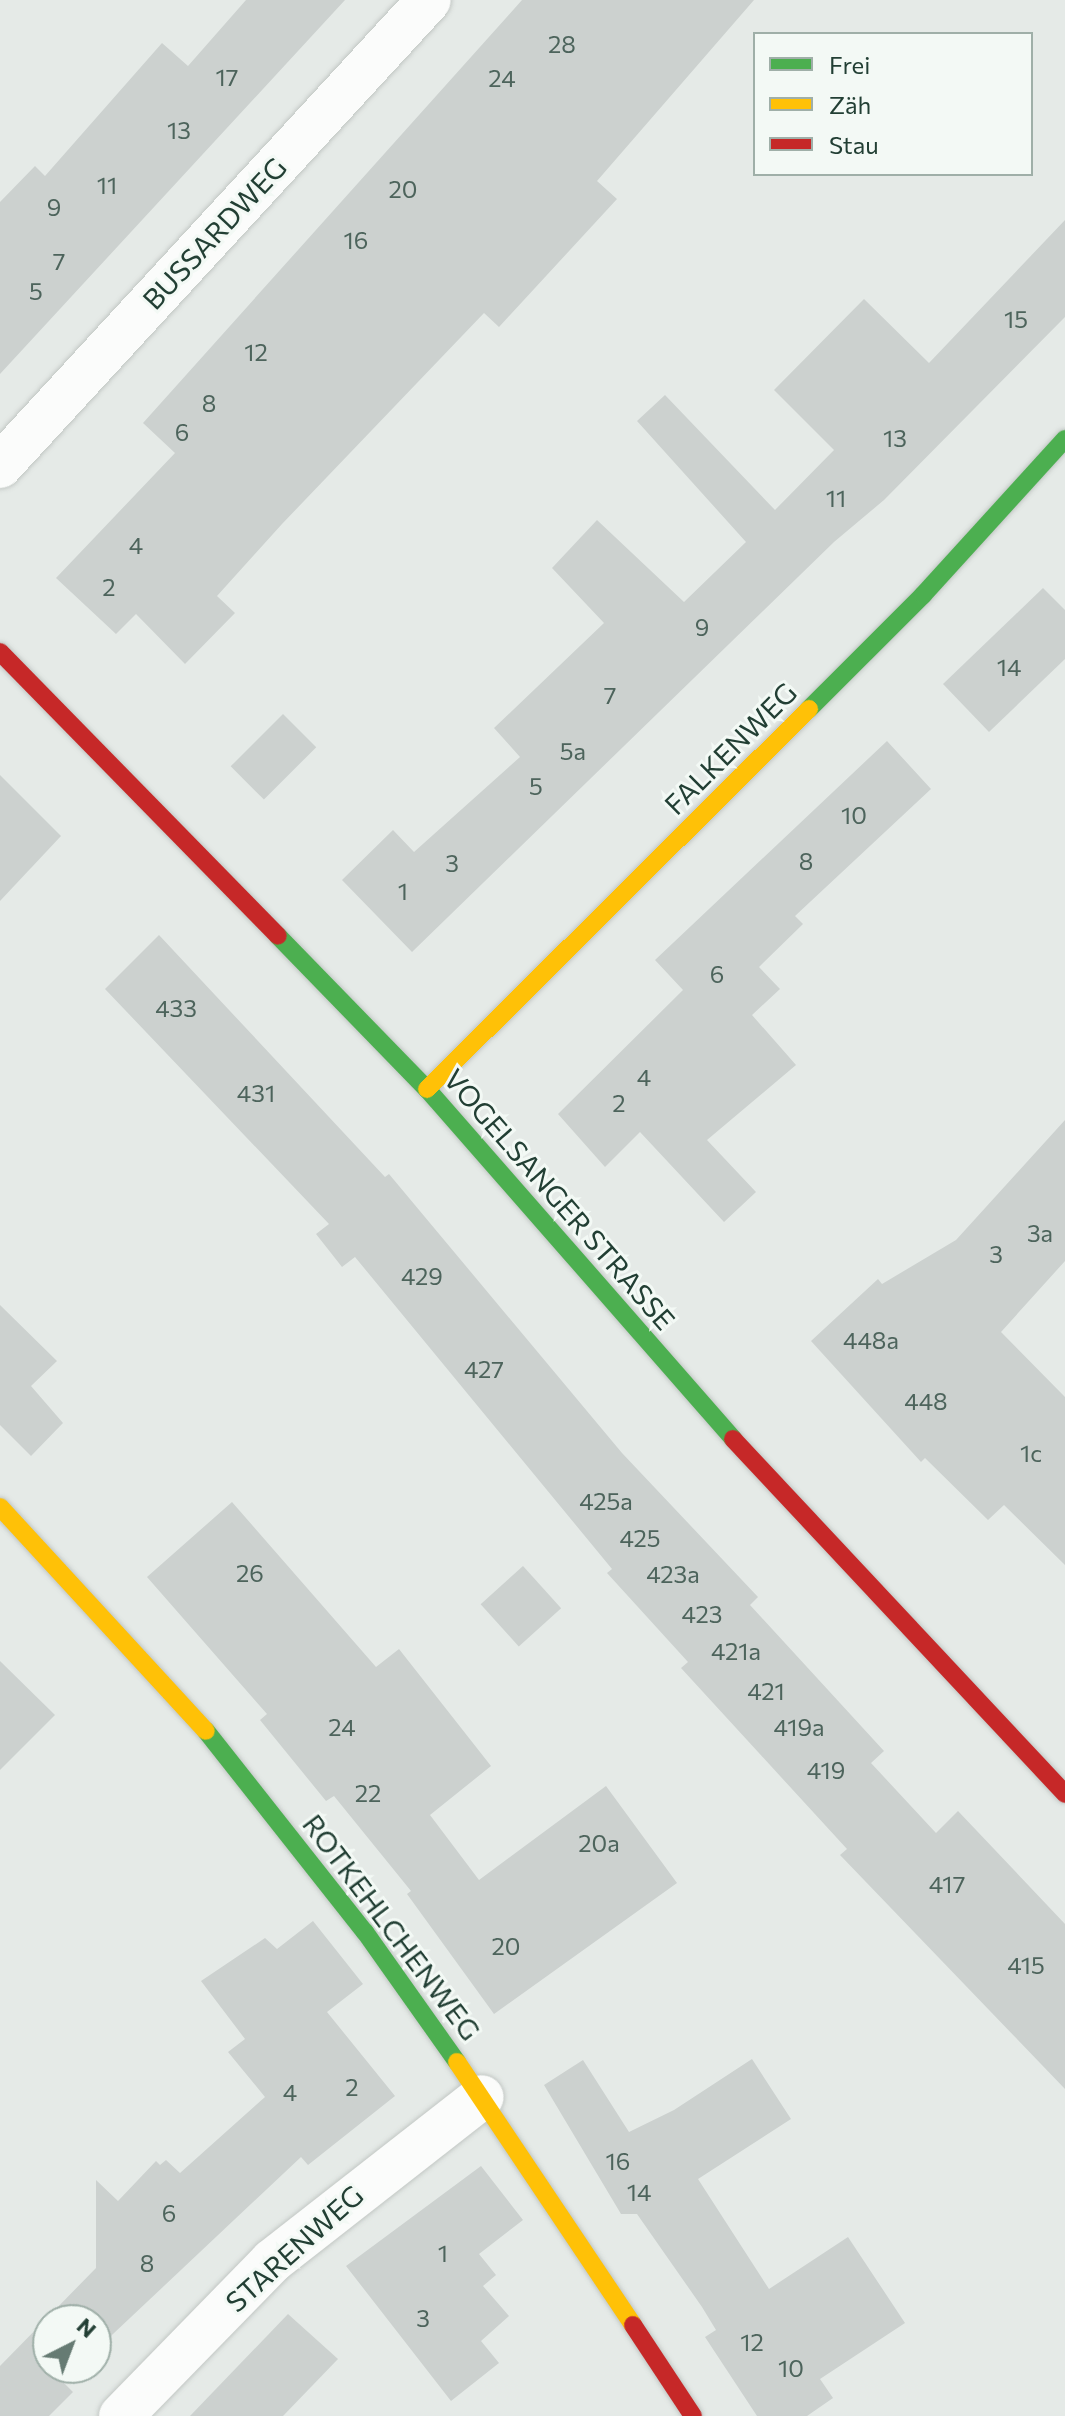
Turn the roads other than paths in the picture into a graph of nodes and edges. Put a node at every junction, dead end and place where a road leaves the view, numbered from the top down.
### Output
1 (429, 0) edge
2 (1065, 439) edge
3 (0, 466) edge
4 (0, 652) edge
5 (427, 1089) junction
6 (0, 1507) edge
7 (1065, 1794) edge
8 (482, 2097) junction
9 (121, 2416) edge
10 (693, 2416) edge

1 - 3 street, BUSSARDWEG
2 - 5 street, FALKENWEG
4 - 5 street, VOGELSANGER STRASSE
5 - 7 street, VOGELSANGER STRASSE
6 - 8 street, ROTKEHLCHENWEG
8 - 9 street, STARENWEG
8 - 10 street, ROTKEHLCHENWEG

